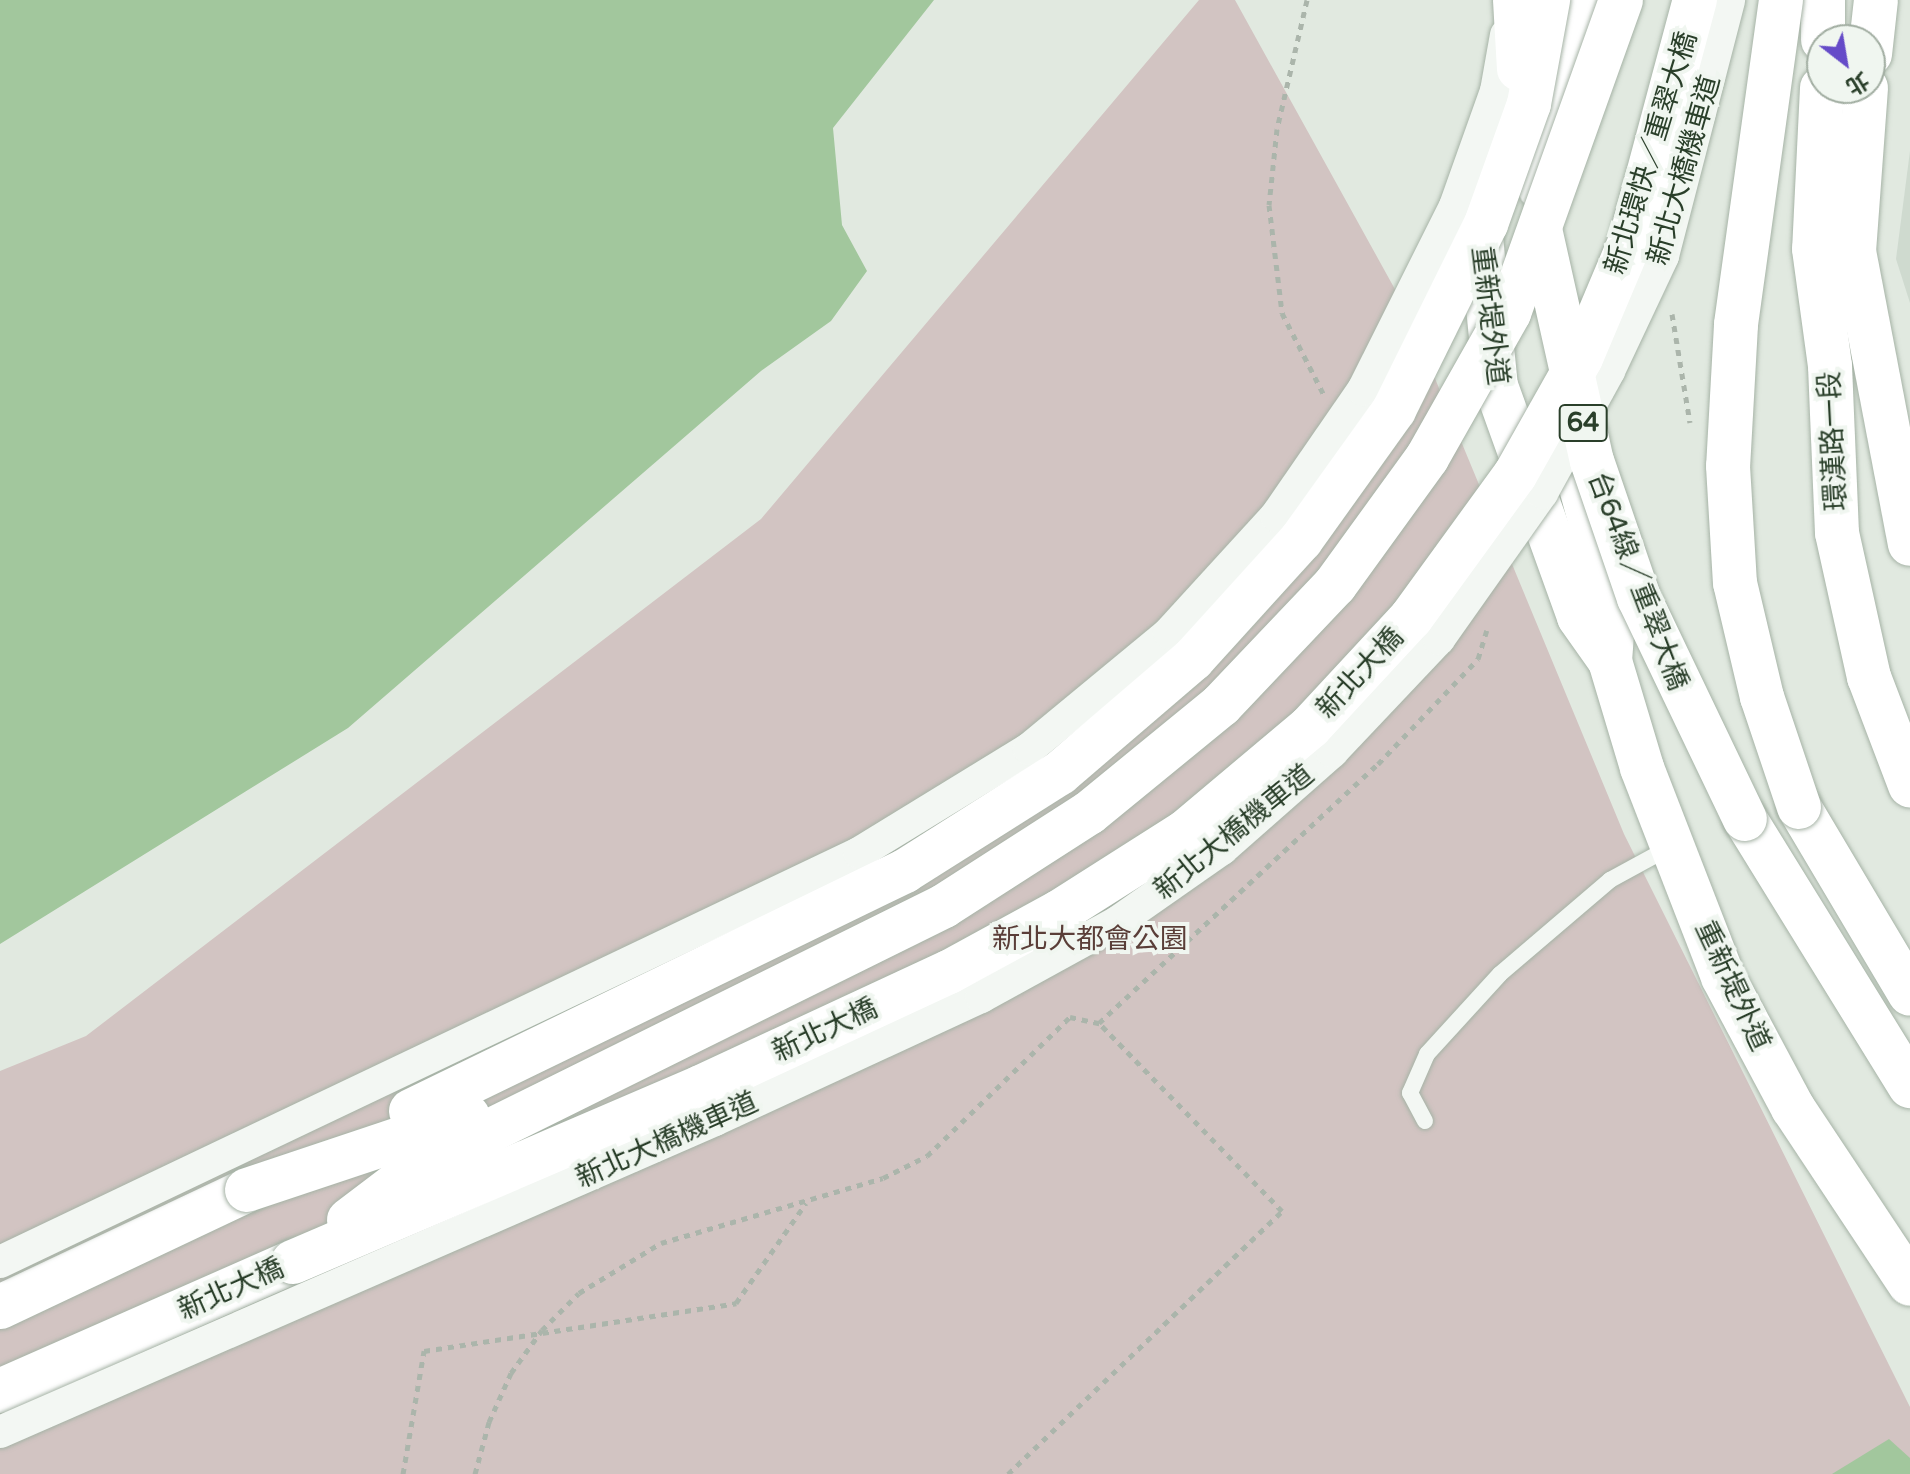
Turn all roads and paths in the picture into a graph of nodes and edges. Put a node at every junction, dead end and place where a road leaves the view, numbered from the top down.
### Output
1 (1516, 0) edge
2 (1548, 0) edge
3 (1577, 0) edge
4 (1609, 0) edge
5 (1621, 0) edge
6 (1695, 0) edge
7 (1729, 0) edge
8 (1781, 0) edge
9 (1823, 0) edge
10 (1876, 0) edge
11 (1823, 24) edge
12 (1873, 24) edge
13 (1821, 104) edge
14 (1865, 104) edge
15 (1515, 475) joint
16 (1910, 544) edge
17 (1610, 661) junction
18 (1910, 785) edge
19 (1673, 845) junction
20 (1910, 994) edge
21 (1099, 1023) dead end
22 (1910, 1086) edge
23 (1425, 1121) dead end
24 (247, 1190) junction
25 (807, 1202) dead end
26 (0, 1262) edge
27 (293, 1262) junction
28 (1910, 1284) edge
29 (0, 1307) edge
30 (0, 1391) edge
31 (0, 1432) edge
32 (403, 1474) edge
33 (1008, 1474) edge

1 - 17 main road, 重新堤外道
1 - 22 main road, 台64線／重翠大橋 / 64, bridge
1 - 26 street, bridge
2 - 24 main road, bridge
3 - 17 main road, 重新堤外道
4 - 24 main road, bridge
5 - 27 main road, bridge
6 - 15 main road, 新北環快／重翠大橋, bridge
7 - 31 street, 新北大橋機車道, bridge
8 - 20 main road, bridge
9 - 11 main road
10 - 12 main road
13 - 18 main road, 環漢路一段
14 - 16 main road, 環漢路一段
15 - 27 main road, 新北大橋, bridge
17 - 19 main road, 重新堤外道
19 - 23 lane
19 - 28 main road, 重新堤外道
21 - 33 path
24 - 29 main road
25 - 32 path
27 - 30 main road, 新北大橋

